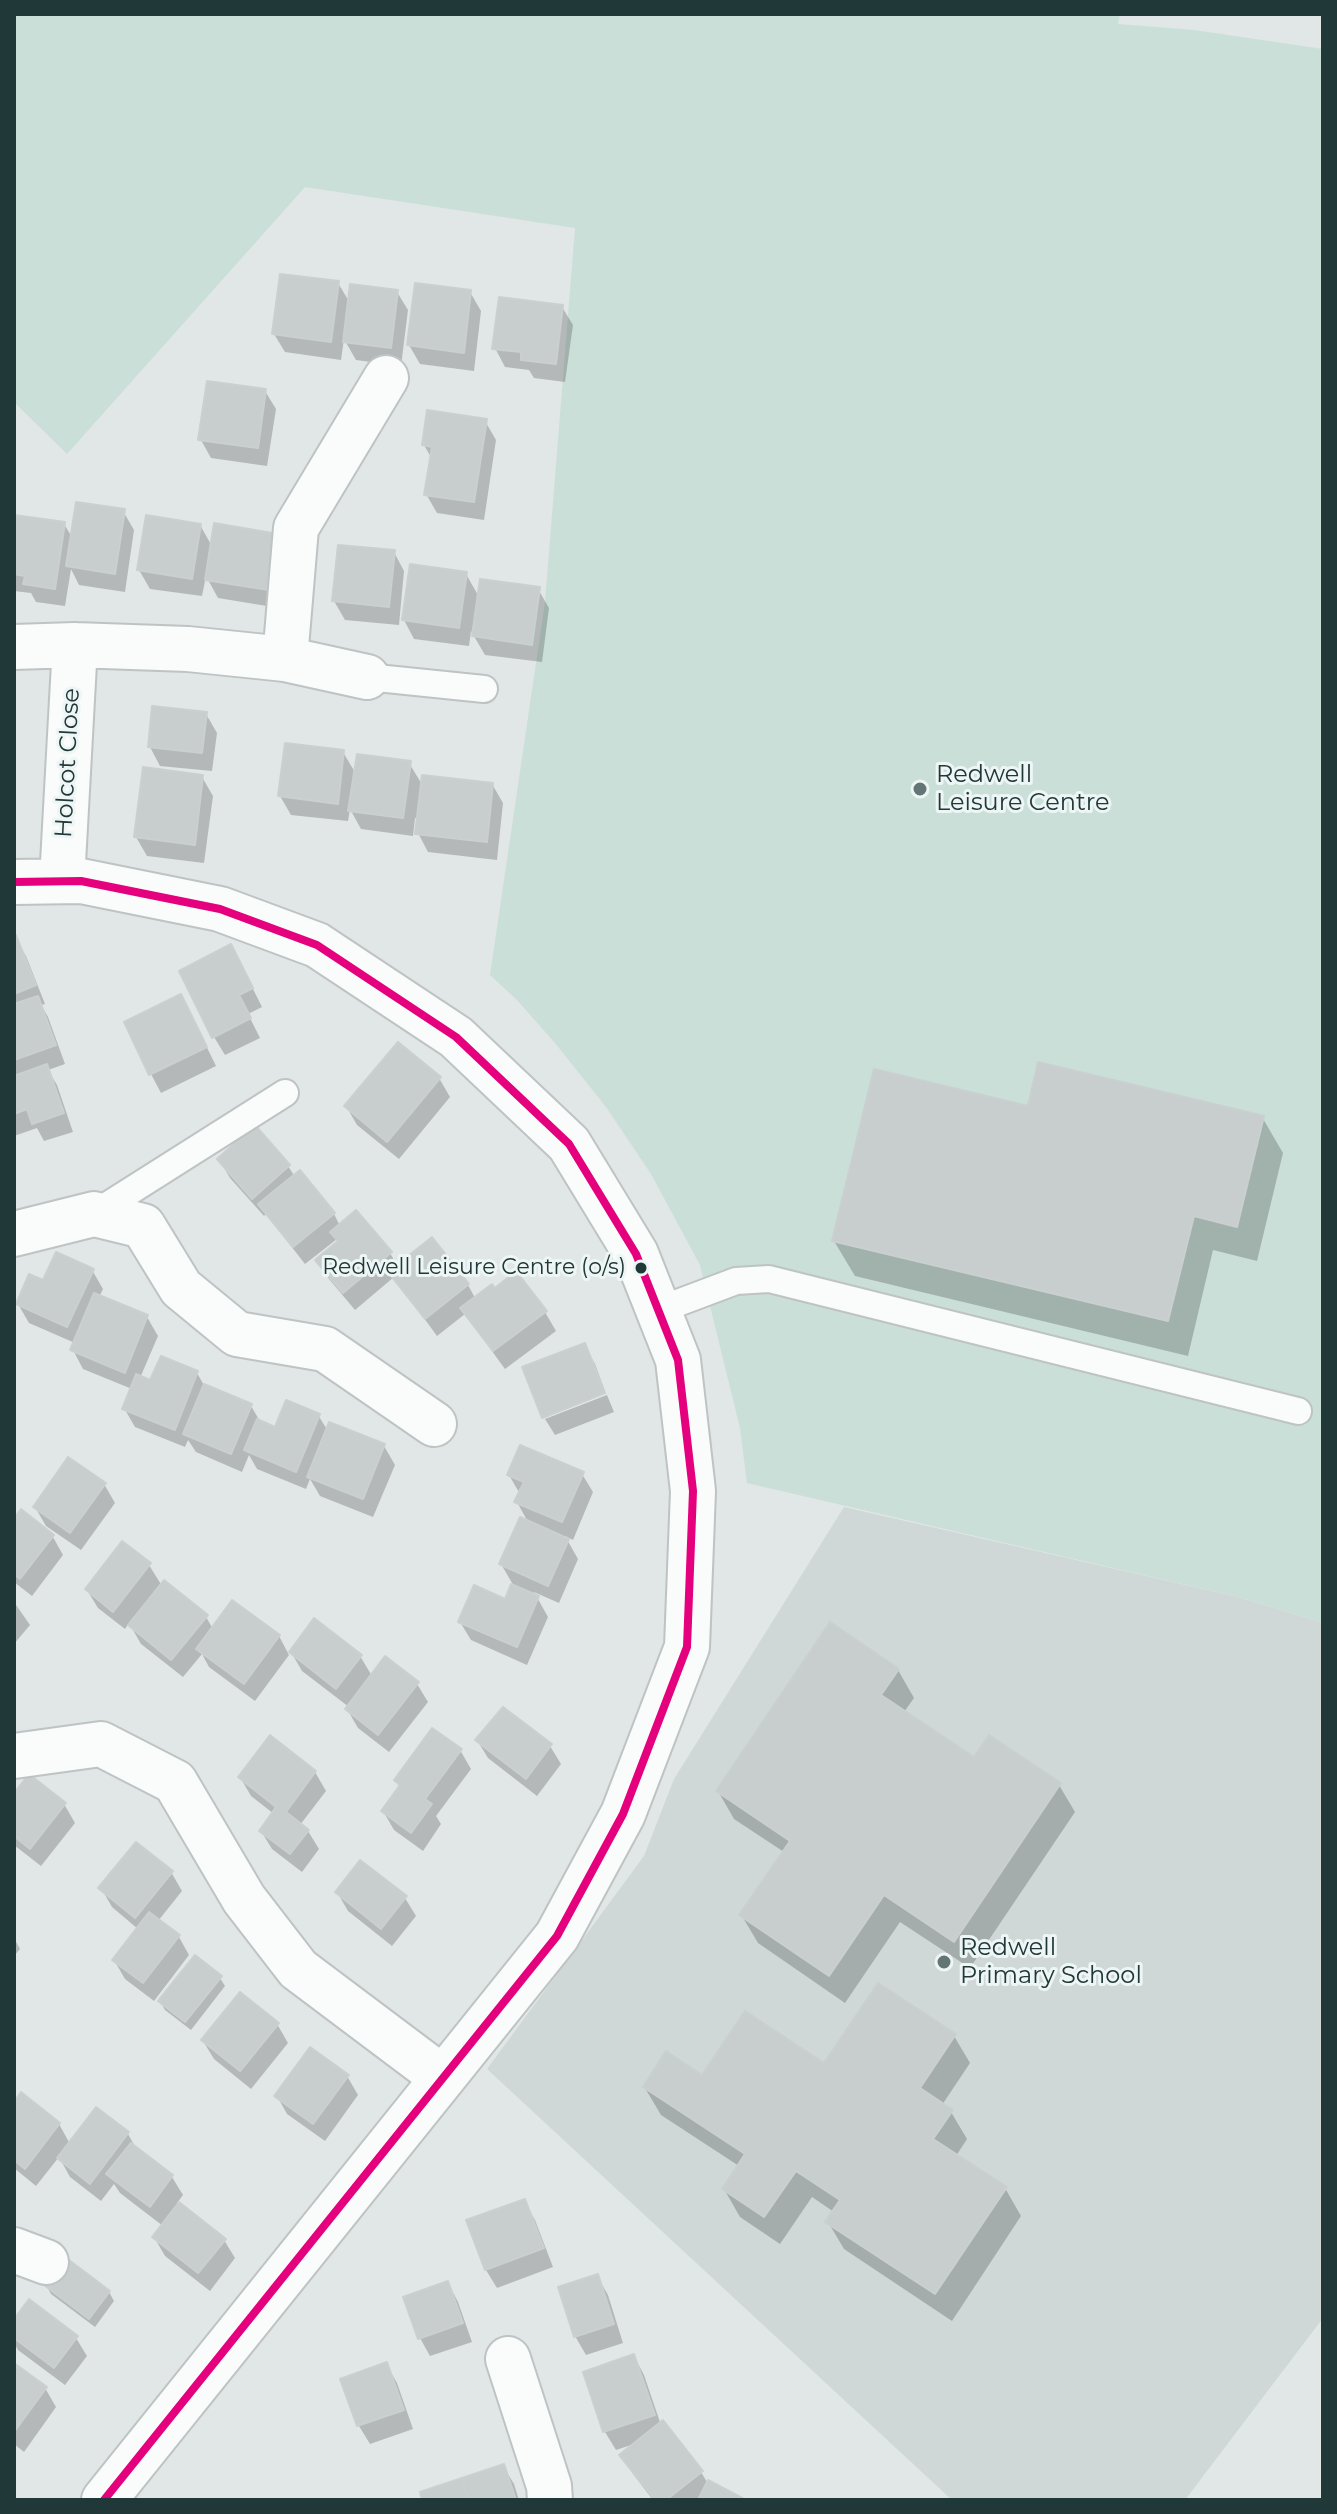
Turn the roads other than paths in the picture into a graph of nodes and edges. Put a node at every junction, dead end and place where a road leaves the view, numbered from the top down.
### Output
1 (386, 378) dead end
2 (75, 645) junction
3 (14, 647) edge
4 (285, 659) junction
5 (367, 677) joint
6 (484, 689) dead end
7 (62, 881) junction
8 (14, 882) edge
9 (285, 1093) dead end
10 (94, 1214) junction
11 (14, 1234) edge
12 (659, 1310) junction
13 (1298, 1411) dead end
14 (434, 1424) dead end
15 (14, 1756) edge
16 (443, 2078) junction
17 (508, 2359) dead end
18 (104, 2500) edge
19 (550, 2500) edge

1 - 4 street
2 - 3 street
2 - 4 street
2 - 7 street, Holcot Close
4 - 5 street
5 - 6 lane
7 - 8 street
7 - 12 street
9 - 10 lane
10 - 11 street
10 - 14 street
12 - 13 lane
12 - 16 street
15 - 16 street
16 - 18 street
17 - 19 street

